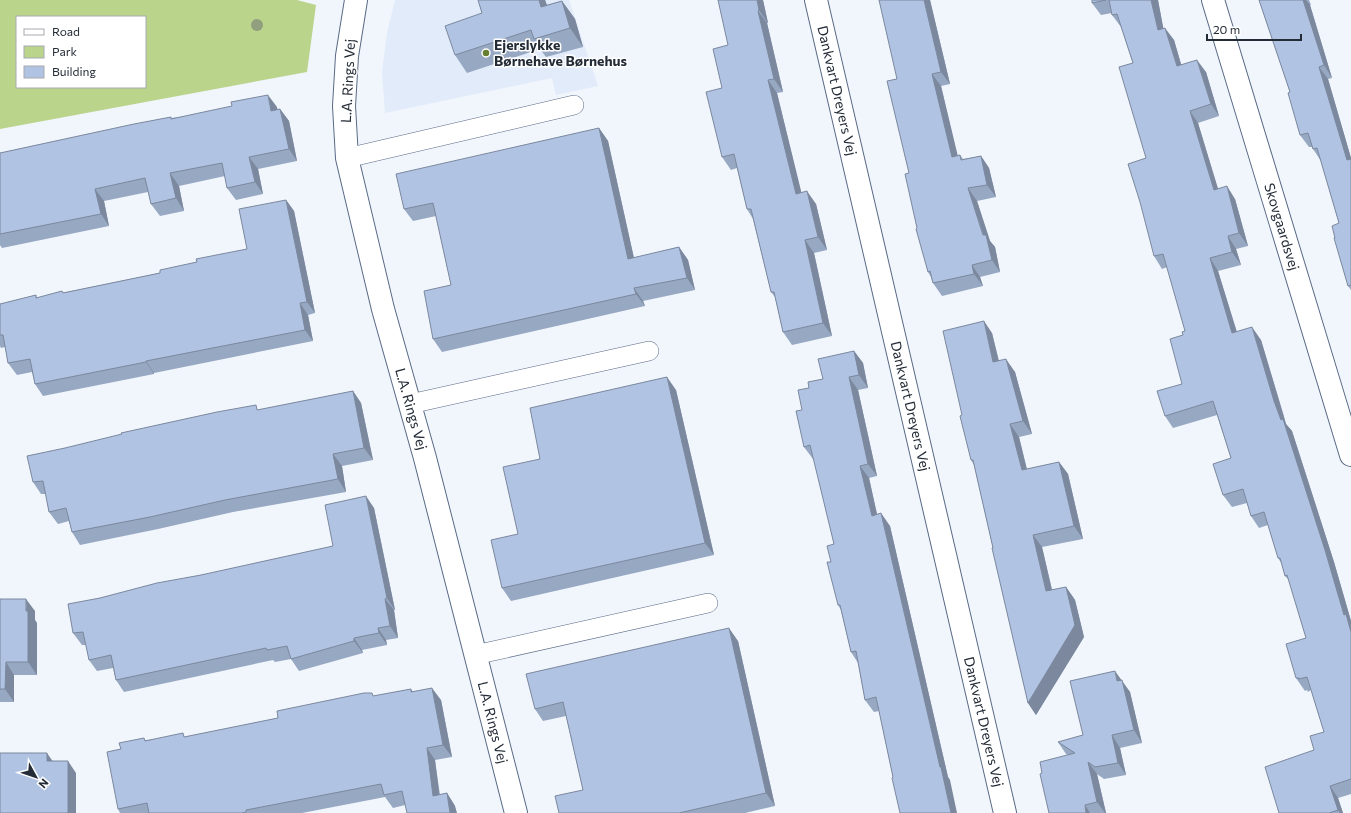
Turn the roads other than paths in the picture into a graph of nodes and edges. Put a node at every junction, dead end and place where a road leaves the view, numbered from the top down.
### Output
1 (356, 0) edge
2 (816, 0) edge
3 (1213, 0) edge
4 (574, 105) dead end
5 (347, 158) junction
6 (649, 351) dead end
7 (410, 404) junction
8 (1351, 454) edge
9 (708, 602) dead end
10 (475, 655) junction
11 (516, 813) edge
12 (1005, 813) edge

1 - 5 street, L.A. Rings Vej
2 - 12 street, Dankvart Dreyers Vej
3 - 8 street, Skovgaardsvej
4 - 5 lane
5 - 7 street, L.A. Rings Vej
6 - 7 lane
7 - 10 street, L.A. Rings Vej
9 - 10 lane
10 - 11 street, L.A. Rings Vej

